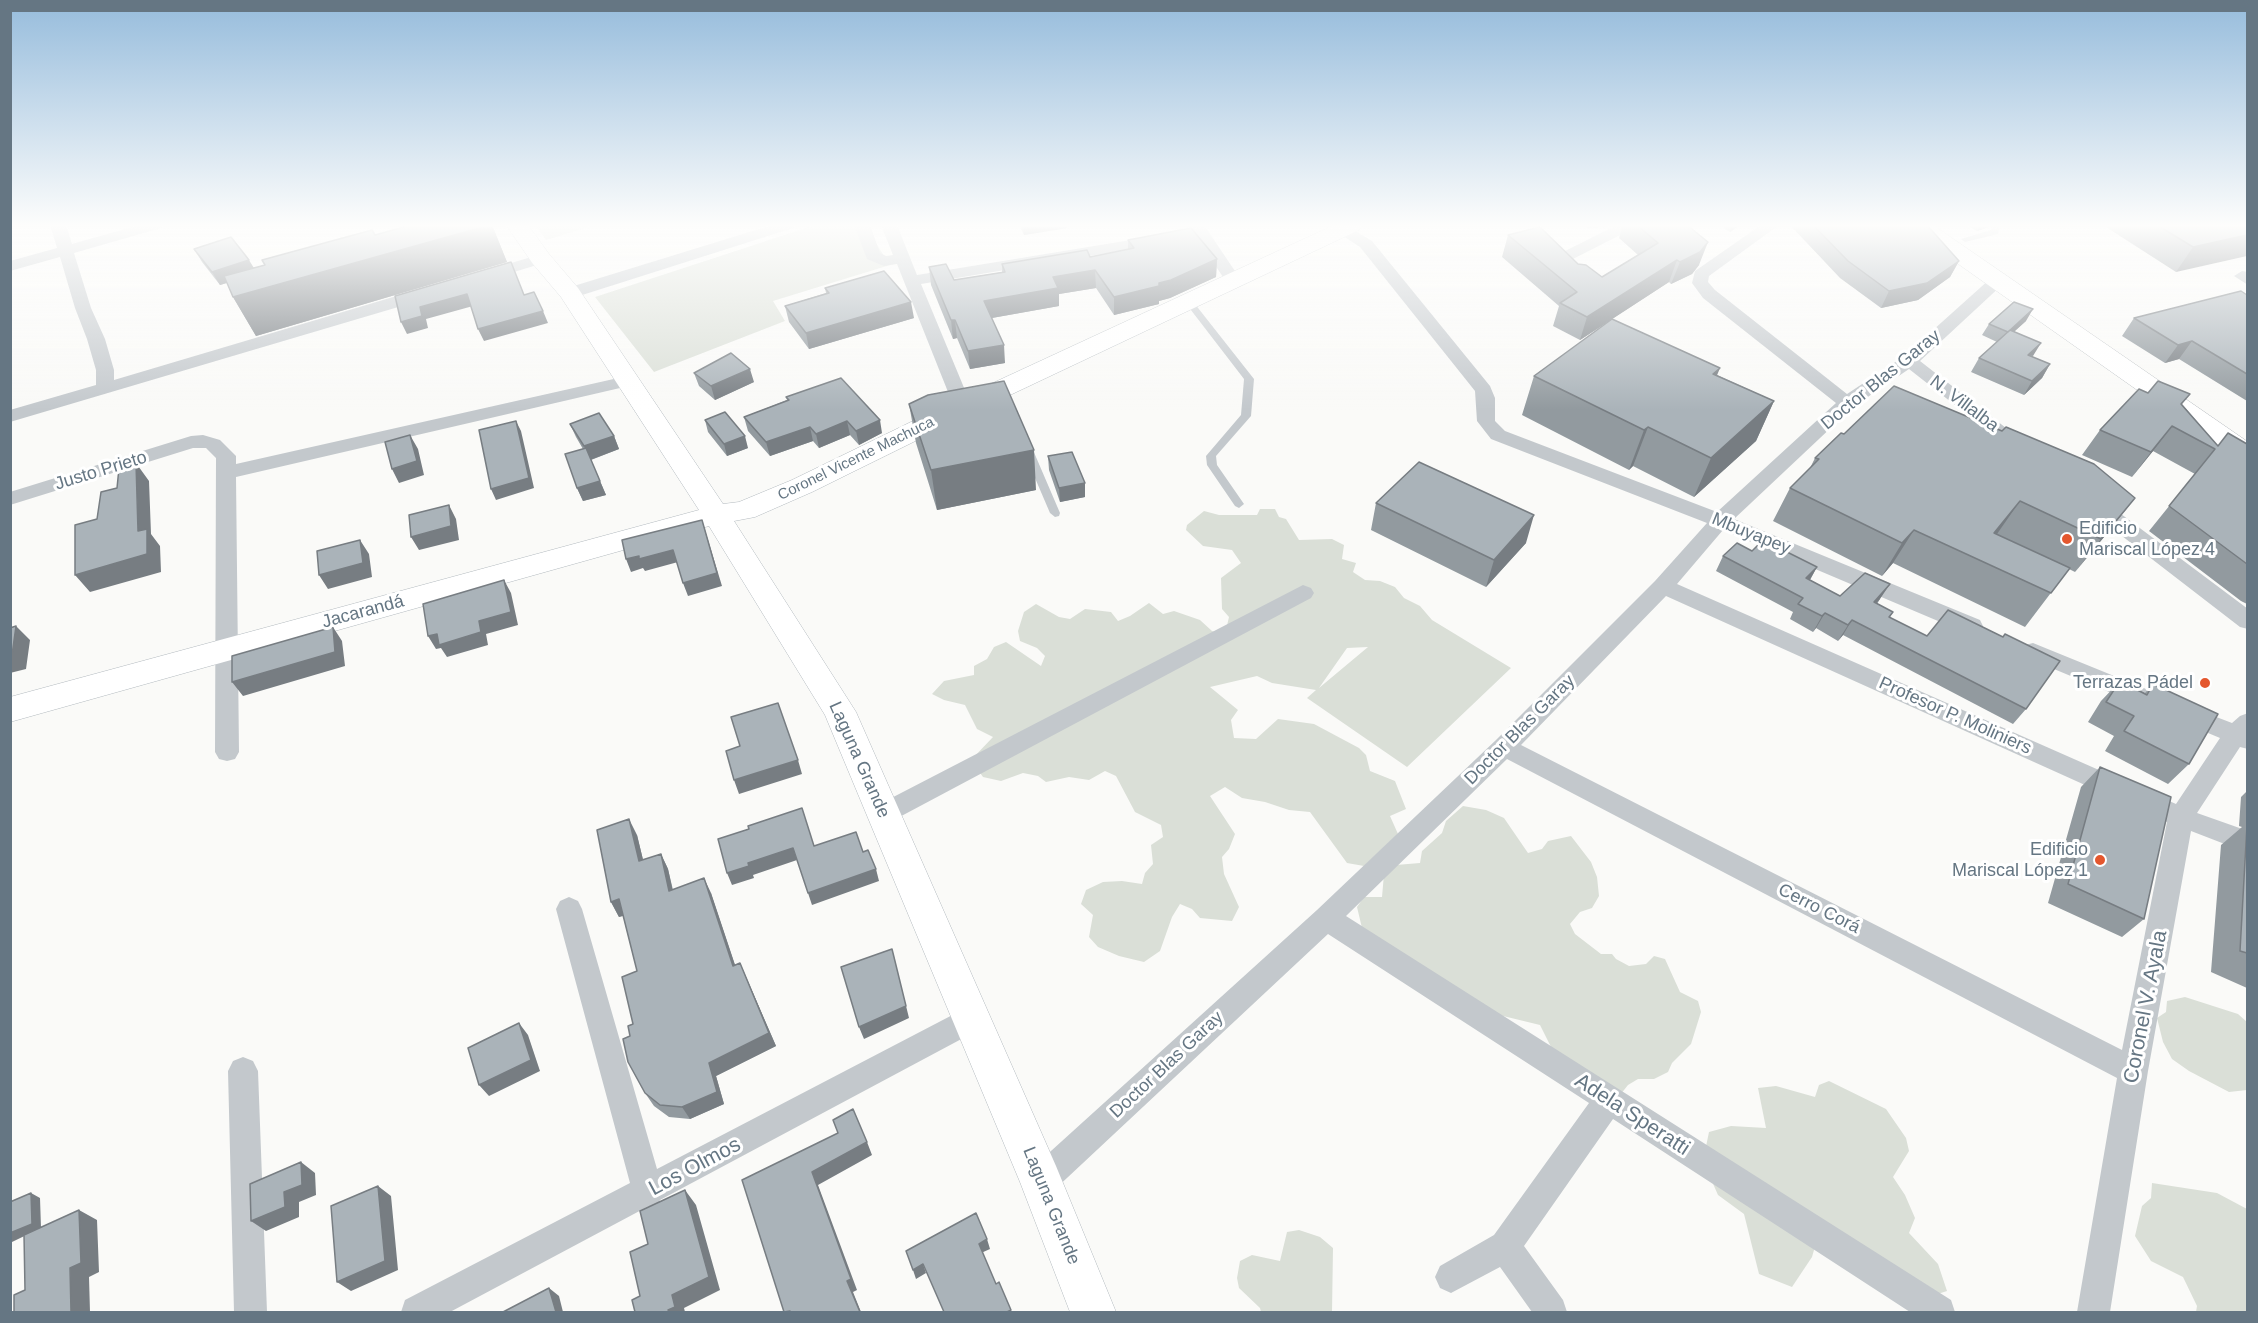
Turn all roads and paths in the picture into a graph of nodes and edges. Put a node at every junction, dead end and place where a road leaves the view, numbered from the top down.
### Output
1 (77, 287) edge
2 (565, 287) edge
3 (590, 287) edge
4 (913, 287) edge
5 (1219, 287) edge
6 (1401, 287) edge
7 (1703, 287) edge
8 (1991, 287) edge
9 (2005, 287) edge
10 (2034, 287) edge
11 (438, 290) edge
12 (570, 293) junction
13 (1188, 301) junction
14 (1909, 361) junction
15 (627, 381) junction
16 (105, 388) junction
17 (1847, 403) junction
18 (963, 407) junction
19 (10, 416) edge
20 (2247, 434) edge
21 (1024, 440) edge
22 (2247, 455) edge
23 (2040, 462) edge
24 (225, 473) junction
25 (2078, 491) edge
26 (10, 500) edge
27 (1239, 504) dead end
28 (1055, 513) dead end
29 (716, 515) junction
30 (1720, 521) junction
31 (1663, 586) junction
32 (1303, 593) dead end
33 (2247, 621) edge
34 (1994, 635) edge
35 (2016, 644) edge
36 (226, 649) junction
37 (10, 710) edge
38 (2243, 732) edge
39 (1504, 747) junction
40 (227, 752) dead end
41 (883, 814) junction
42 (2181, 817) junction
43 (2247, 842) edge
44 (569, 909) dead end
45 (1326, 918) junction
46 (972, 1019) junction
47 (243, 1071) dead end
48 (2133, 1071) junction
49 (1609, 1100) junction
50 (1041, 1181) junction
51 (648, 1192) junction
52 (1504, 1246) junction
53 (1451, 1277) dead end
54 (251, 1312) edge
55 (417, 1312) edge
56 (1093, 1312) edge
57 (1551, 1312) edge
58 (1939, 1312) edge
59 (2094, 1312) edge

1 - 16 street
2 - 12 main road, Laguna Grande
3 - 12 street
4 - 18 street
5 - 13 main road, Coronel Vicente Machuca
6 - 30 street, Mbuyapey
7 - 17 street
8 - 14 street, Doctor Blas Garay
9 - 22 highway
10 - 20 highway
11 - 16 street
12 - 15 main road, Laguna Grande
13 - 18 main road, Coronel Vicente Machuca
13 - 27 lane
14 - 17 street, Doctor Blas Garay
14 - 23 street, N. Villalba
15 - 24 street
15 - 29 main road, Laguna Grande
16 - 19 street
17 - 30 street, Doctor Blas Garay
18 - 29 main road, Coronel Vicente Machuca
21 - 28 lane
24 - 26 street, Justo Prieto
24 - 36 street
25 - 33 street
29 - 36 main road, Jacarandá
29 - 41 main road, Laguna Grande
30 - 31 street, Doctor Blas Garay
30 - 34 street, Mbuyapey
31 - 39 street, Doctor Blas Garay
31 - 42 street, Profesor P. Moliniers
32 - 41 street
35 - 38 street
36 - 37 main road, Jacarandá
36 - 40 street
38 - 42 street, Coronel V. Ayala
39 - 45 street, Doctor Blas Garay
39 - 48 street, Cerro Corá
41 - 46 main road, Laguna Grande
42 - 43 street, Profesor P. Moliniers
42 - 48 street, Coronel V. Ayala
44 - 51 street
45 - 49 street, Adela Speratti
45 - 50 street, Doctor Blas Garay
46 - 50 main road, Laguna Grande
46 - 51 street, Los Olmos
47 - 54 street
48 - 59 street, Coronel V. Ayala
49 - 52 street
49 - 58 street, Adela Speratti
50 - 56 main road, Laguna Grande
51 - 55 street, Los Olmos
52 - 53 street
52 - 57 street

